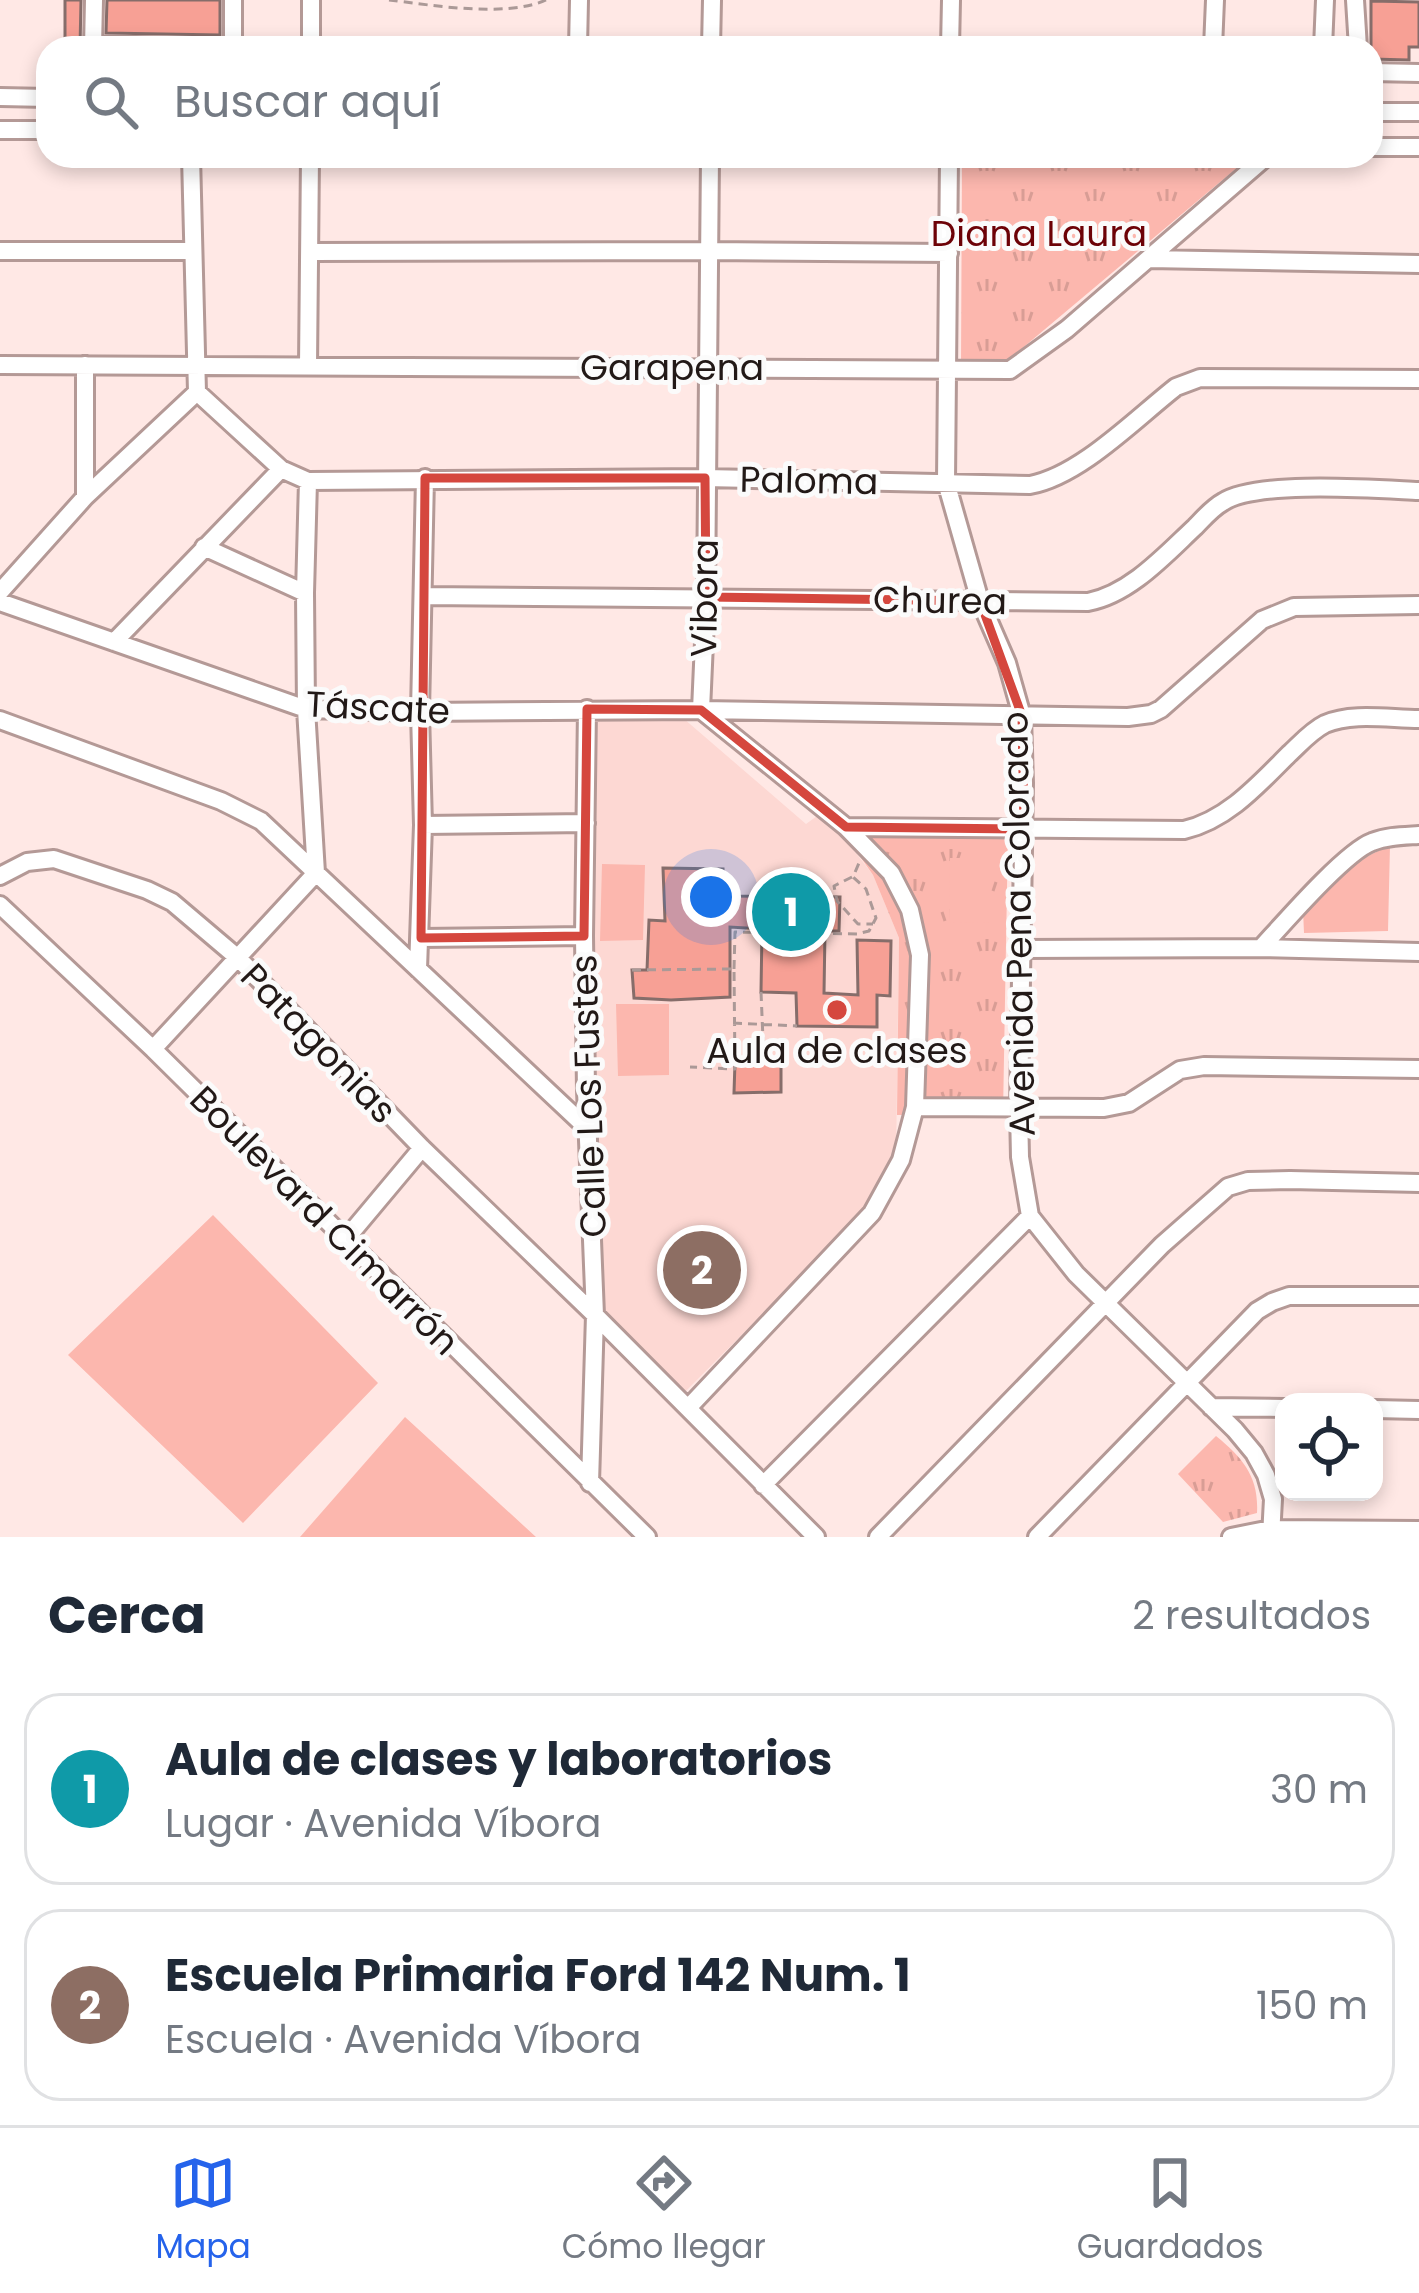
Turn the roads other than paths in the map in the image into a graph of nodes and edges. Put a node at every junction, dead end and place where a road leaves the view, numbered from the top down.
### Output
1 (94, 0) edge
2 (233, 0) edge
3 (311, 0) edge
4 (579, 0) edge
5 (712, 0) edge
6 (951, 0) edge
7 (1215, 0) edge
8 (1325, 0) edge
9 (1354, 0) edge
10 (93, 36) edge
11 (233, 36) edge
12 (311, 36) edge
13 (578, 36) edge
14 (711, 36) edge
15 (950, 36) edge
16 (1214, 36) edge
17 (1324, 36) edge
18 (1357, 36) edge
19 (1383, 72) edge
20 (1419, 73) edge
21 (0, 98) edge
22 (36, 98) edge
23 (1383, 112) edge
24 (1419, 112) edge
25 (0, 130) edge
26 (36, 130) edge
27 (1383, 147) edge
28 (1419, 147) edge
29 (191, 168) edge
30 (310, 168) edge
31 (710, 168) edge
32 (949, 168) edge
33 (1253, 168) edge
34 (709, 250) junction
35 (0, 251) edge
36 (192, 251) junction
37 (310, 252) junction
38 (949, 253) junction
39 (1149, 259) junction
40 (1419, 264) edge
41 (0, 365) edge
42 (85, 365) junction
43 (196, 366) junction
44 (308, 367) junction
45 (707, 367) junction
46 (948, 370) junction
47 (1419, 379) edge
48 (197, 392) junction
49 (281, 469) junction
50 (425, 478) junction
51 (705, 478) junction
52 (308, 481) junction
53 (946, 482) junction
54 (1419, 490) edge
55 (86, 496) junction
56 (204, 547) junction
57 (0, 592) edge
58 (305, 593) junction
59 (423, 596) junction
60 (706, 597) junction
61 (0, 602) edge
62 (980, 602) junction
63 (1419, 605) edge
64 (114, 642) junction
65 (306, 709) junction
66 (587, 709) junction
67 (701, 710) junction
68 (419, 712) junction
69 (1022, 716) junction
70 (1419, 719) edge
71 (0, 720) edge
72 (586, 823) junction
73 (423, 825) junction
74 (845, 827) junction
75 (1024, 829) junction
76 (1419, 835) edge
77 (316, 873) junction
78 (0, 876) edge
79 (0, 905) edge
80 (584, 936) junction
81 (421, 938) junction
82 (1262, 948) junction
83 (1022, 949) junction
84 (1419, 952) edge
85 (238, 958) junction
86 (418, 969) junction
87 (153, 1048) junction
88 (1419, 1069) edge
89 (915, 1107) junction
90 (1019, 1109) junction
91 (588, 1129) junction
92 (422, 1148) junction
93 (1419, 1183) edge
94 (1030, 1216) junction
95 (345, 1240) junction
96 (1419, 1296) edge
97 (1107, 1304) junction
98 (595, 1315) junction
99 (1186, 1384) junction
100 (1211, 1407) junction
101 (688, 1408) junction
102 (1275, 1408) edge
103 (1383, 1409) edge
104 (1419, 1410) edge
105 (590, 1483) junction
106 (763, 1485) junction
107 (1419, 1530) edge
108 (1271, 1533) edge
109 (647, 1537) edge
110 (816, 1537) edge
111 (878, 1537) edge
112 (1036, 1537) edge
113 (1231, 1537) edge

1 - 10 street
2 - 11 street
3 - 12 street
4 - 13 street
5 - 14 street
6 - 15 street
7 - 16 street
8 - 17 street
9 - 18 street
19 - 20 street
21 - 22 street
23 - 24 street
25 - 26 street
27 - 28 street
29 - 36 street
30 - 37 street
31 - 34 street, Vibora
32 - 38 street, Avenida Pena Colorado
33 - 39 street, Garapena
34 - 37 street
34 - 38 street
34 - 45 street, Vibora
35 - 36 street
36 - 43 street
37 - 44 street
38 - 46 street, Avenida Pena Colorado
39 - 40 street
39 - 46 street, Garapena
41 - 42 street, Garapena
42 - 43 street, Garapena
42 - 55 street
43 - 44 street, Garapena
43 - 48 street
44 - 45 street, Garapena
45 - 46 street, Garapena
45 - 51 street, Vibora
46 - 53 street, Avenida Pena Colorado
47 - 53 street, Paloma
48 - 49 street, Paloma
48 - 55 street
49 - 52 street, Paloma
49 - 56 street
50 - 51 street, Paloma
50 - 52 street, Paloma
50 - 59 street
51 - 53 street, Paloma
51 - 60 street, Vibora
52 - 58 street
53 - 62 street, Avenida Pena Colorado
54 - 62 street, Churea
55 - 57 street
56 - 58 street
56 - 64 street
58 - 65 street
59 - 60 street, Churea
59 - 68 street
60 - 62 street, Churea
60 - 67 street, Vibora
61 - 64 street, Táscate
62 - 69 street, Avenida Pena Colorado
63 - 69 street, Táscate
64 - 65 street, Táscate
65 - 68 street, Táscate
65 - 77 street
66 - 67 street, Táscate
66 - 68 street, Táscate
66 - 72 street, Calle Los Fustes
67 - 69 street, Táscate
67 - 74 street, Vibora
68 - 73 street
69 - 75 street, Avenida Pena Colorado
70 - 75 street
71 - 77 street
72 - 73 street
72 - 80 street, Calle Los Fustes
73 - 81 street
74 - 75 street
74 - 89 street, Vibora
75 - 83 street, Avenida Pena Colorado
76 - 82 street
77 - 85 street
77 - 86 street
78 - 85 street, Patagonias
79 - 87 street, Boulevard Cimarrón
80 - 81 street
80 - 91 street, Calle Los Fustes
81 - 86 street
82 - 83 street
82 - 84 street
83 - 90 street, Avenida Pena Colorado
85 - 87 street
85 - 92 street, Patagonias
86 - 91 street
87 - 95 street, Boulevard Cimarrón
88 - 90 street
89 - 90 street
89 - 101 street, Vibora
90 - 94 street, Avenida Pena Colorado
91 - 98 street, Calle Los Fustes
92 - 95 street
92 - 98 street, Patagonias
93 - 97 street
94 - 97 street, Avenida Pena Colorado
94 - 106 street
95 - 105 street, Boulevard Cimarrón
96 - 99 street
97 - 99 street, Avenida Pena Colorado
97 - 111 street
98 - 101 street, Patagonias
98 - 105 street, Calle Los Fustes
99 - 100 street, Avenida Pena Colorado
99 - 112 street
100 - 102 street
100 - 108 street, Avenida Pena Colorado
101 - 106 street, Patagonias
103 - 104 street
105 - 109 street, Boulevard Cimarrón
106 - 110 street, Patagonias
107 - 108 street
108 - 113 street

